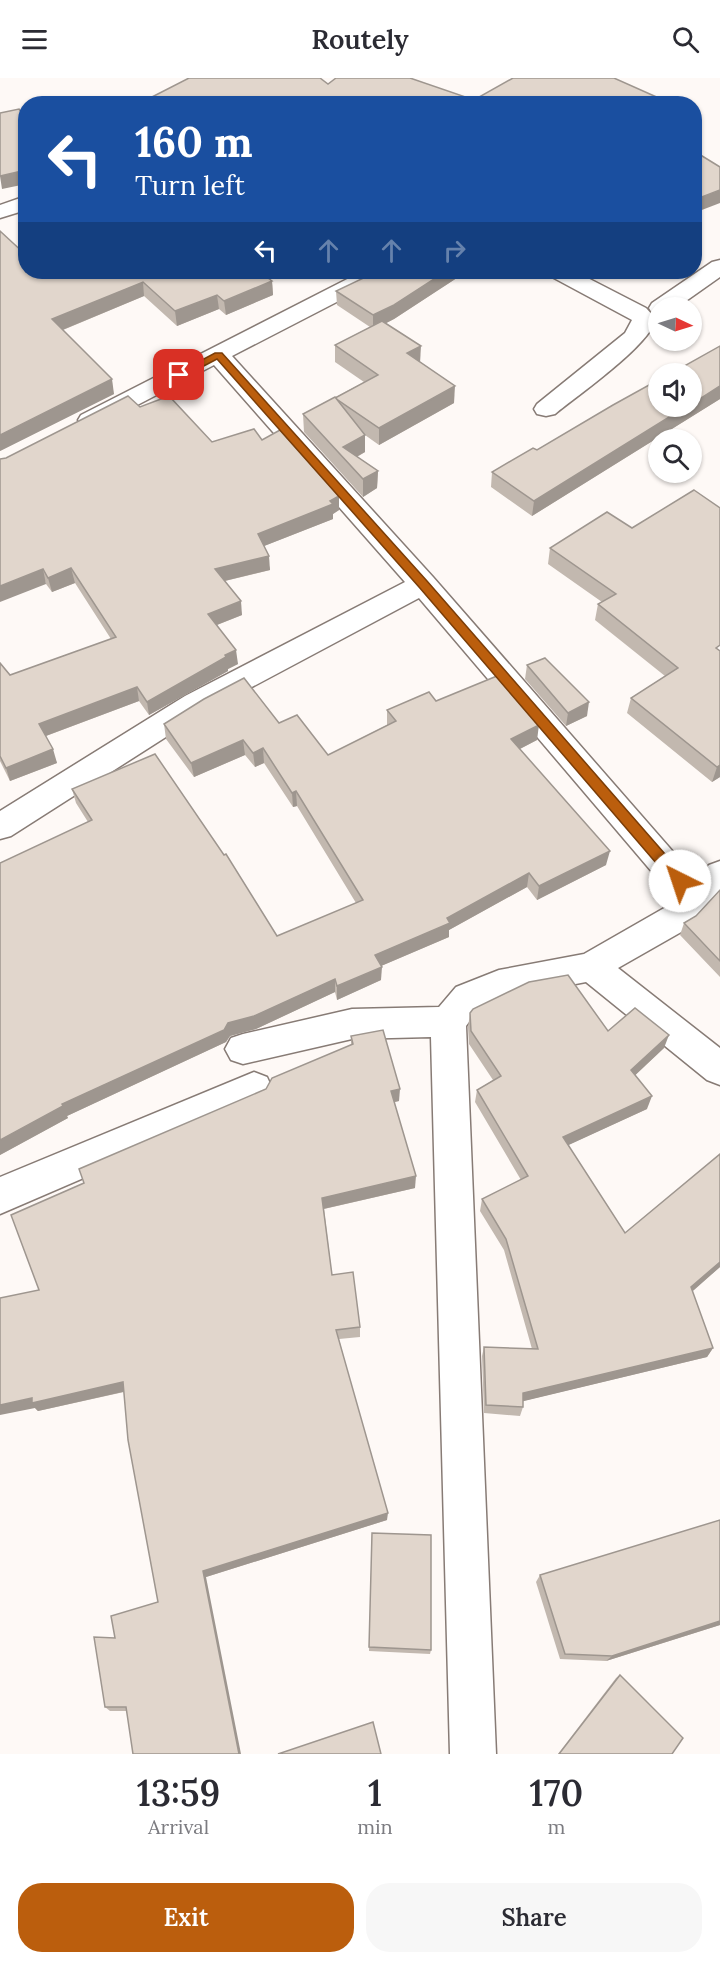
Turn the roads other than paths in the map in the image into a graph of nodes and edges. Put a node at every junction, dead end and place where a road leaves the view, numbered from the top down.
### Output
1 (18, 205) edge
2 (0, 212) edge
3 (720, 267) edge
4 (364, 279) edge
5 (573, 279) edge
6 (676, 297) edge
7 (648, 312) edge
8 (648, 320) edge
9 (218, 355) junction
10 (546, 409) dead end
11 (74, 428) edge
12 (423, 584) junction
13 (0, 827) edge
14 (720, 874) edge
15 (695, 899) junction
16 (591, 967) junction
17 (449, 1022) junction
18 (243, 1048) dead end
19 (720, 1069) edge
20 (254, 1088) dead end
21 (0, 1196) edge
22 (473, 1754) edge

1 - 2 street
3 - 6 street
4 - 9 street
5 - 7 street
8 - 10 street
9 - 11 street
9 - 12 street
12 - 13 street
12 - 15 street
14 - 15 street
15 - 16 street
16 - 17 street
16 - 19 street
17 - 18 street
17 - 22 street
20 - 21 street

